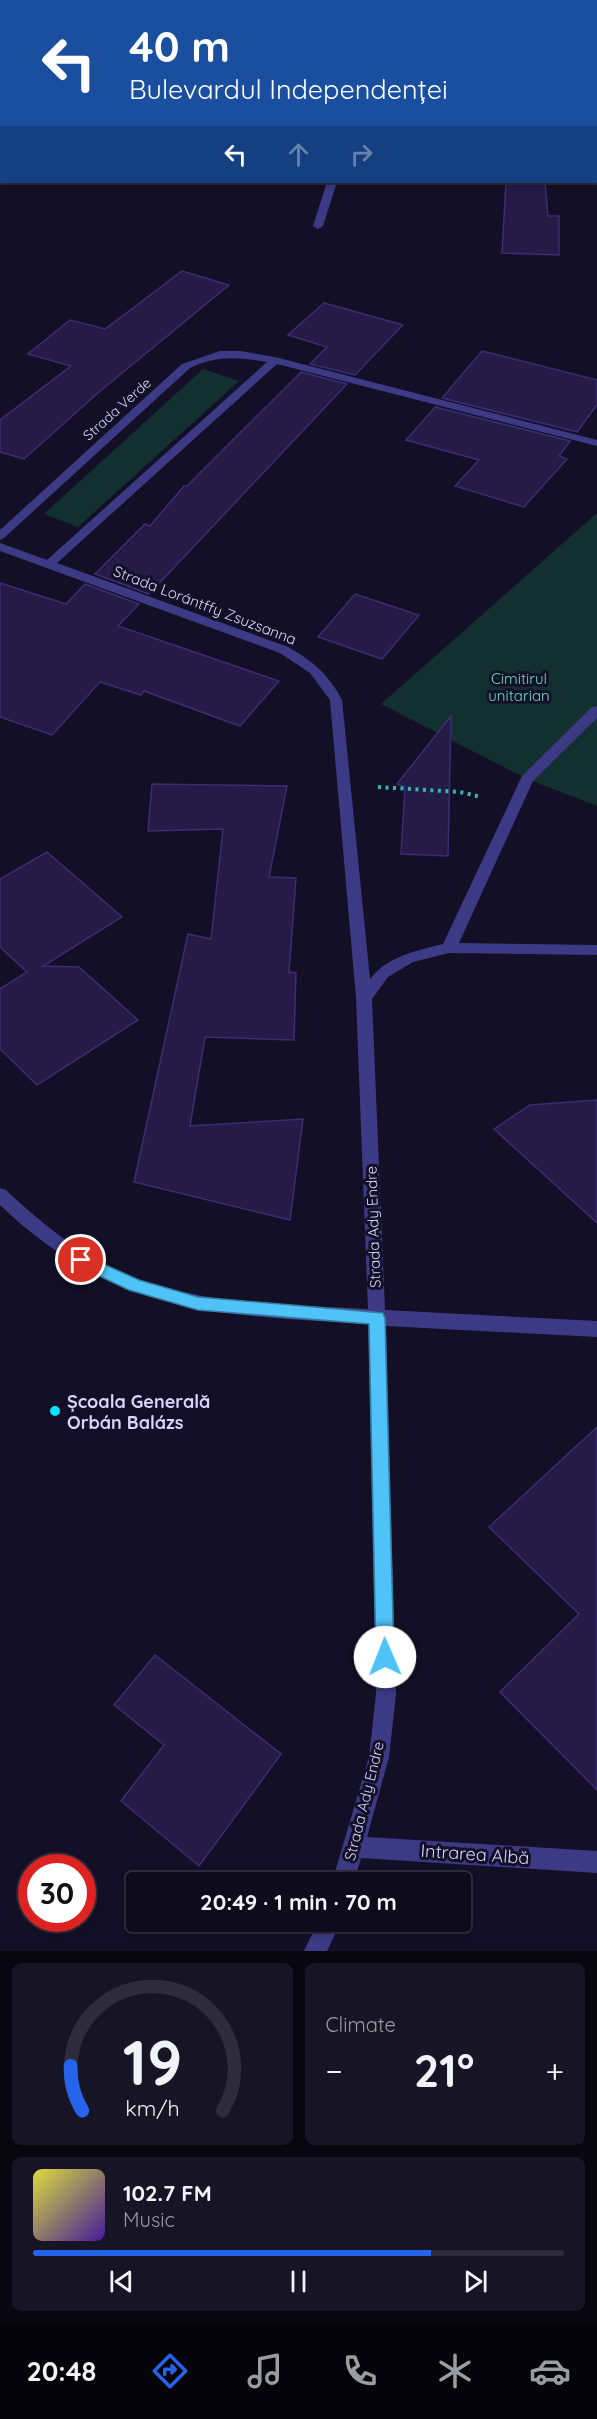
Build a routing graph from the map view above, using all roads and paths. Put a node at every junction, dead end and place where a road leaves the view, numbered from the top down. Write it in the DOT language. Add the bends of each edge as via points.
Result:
graph roads {
  1 [pos="332,183"];
  2 [pos="318,226"];
  3 [pos="275,360"];
  4 [pos="597,443"];
  5 [pos="0,536"];
  6 [pos="0,547"];
  7 [pos="49,564"];
  8 [pos="597,710"];
  9 [pos="344,786"];
  10 [pos="515,804"];
  11 [pos="449,948"];
  12 [pos="597,950"];
  13 [pos="364,998"];
  14 [pos="0,1195"];
  15 [pos="377,1318"];
  16 [pos="597,1329"];
  17 [pos="353,1847"];
  18 [pos="597,1862"];
  19 [pos="346,1872"];
  20 [pos="325,1932"];
  21 [pos="315,1951"];
  1 -- 2 [label="street"];
  3 -- 4 [label="street, Strada Verde"];
  3 -- 5 [label="street, Strada Verde" via="216,353 186,366"];
  3 -- 7 [label="street"];
  6 -- 7 [label="street, Strada Lorántffy Zsuzsanna"];
  7 -- 9 [label="street, Strada Lorántffy Zsuzsanna" via="284,650 309,664 327,681 336,700"];
  8 -- 10 [label="street" via="527,779"];
  9 -- 10 [label="path" via="460,792"];
  9 -- 13 [label="street, Strada Lorántffy Zsuzsanna"];
  10 -- 11 [label="street"];
  11 -- 12 [label="street"];
  11 -- 13 [label="street" via="409,957 383,973"];
  13 -- 15 [label="street, Strada Ady Endre"];
  14 -- 15 [label="street" via="35,1229 81,1260 135,1285 198,1304"];
  15 -- 16 [label="street"];
  15 -- 17 [label="street, Strada Ady Endre" via="386,1694 379,1757"];
  17 -- 18 [label="street, Intrarea Albă"];
  17 -- 19 [label="street, Strada Ady Endre"];
  20 -- 21 [label="street"];
}
